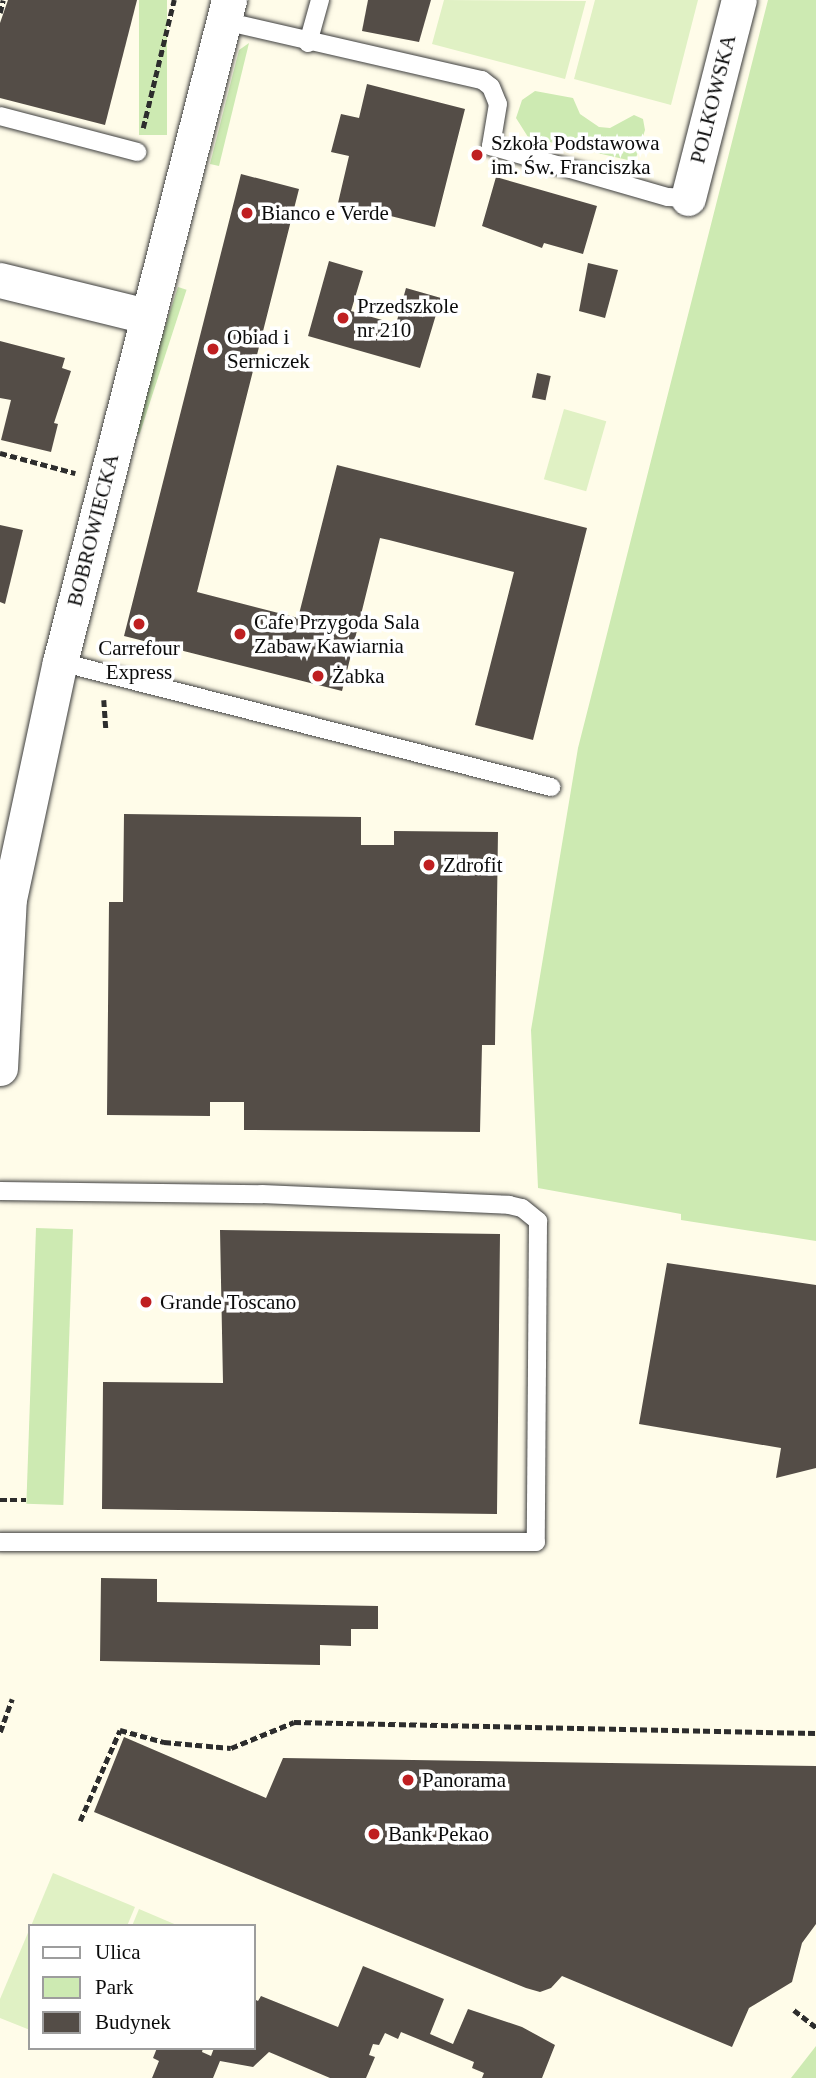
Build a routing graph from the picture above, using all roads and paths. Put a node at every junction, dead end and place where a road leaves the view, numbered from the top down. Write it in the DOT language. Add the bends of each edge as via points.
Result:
graph roads {
  1 [pos="3,0"];
  2 [pos="174,0"];
  3 [pos="320,0"];
  4 [pos="739,0"];
  5 [pos="227,10"];
  6 [pos="0,13"];
  7 [pos="309,43"];
  8 [pos="0,116"];
  9 [pos="137,152"];
  10 [pos="688,198"];
  11 [pos="0,280"];
  12 [pos="148,316"];
  13 [pos="0,453"];
  14 [pos="76,473"];
  15 [pos="60,662"];
  16 [pos="104,700"];
  17 [pos="106,731"];
  18 [pos="551,787"];
  19 [pos="4,899"];
  20 [pos="0,1068"];
  21 [pos="0,1191"];
  22 [pos="0,1500"];
  23 [pos="26,1500"];
  24 [pos="0,1542"];
  25 [pos="12,1699"];
  26 [pos="0,1732"];
  27 [pos="816,1732"];
  28 [pos="80,1821"];
  29 [pos="794,2010"];
  30 [pos="816,2027"];
  1 -- 6 [label="path"];
  2 -- 9 [label="path"];
  3 -- 7 [label="lane"];
  4 -- 10 [label="street, POLKOWSKA"];
  5 -- 7 [label="lane"];
  5 -- 12 [label="street, BOBROWIECKA"];
  7 -- 10 [label="lane" via="356,48 481,80 491,87 498,104 491,146 667,197"];
  8 -- 9 [label="lane"];
  11 -- 12 [label="street"];
  12 -- 15 [label="street, BOBROWIECKA"];
  13 -- 14 [label="path"];
  15 -- 18 [label="lane"];
  15 -- 19 [label="street, BOBROWIECKA"];
  16 -- 17 [label="path"];
  19 -- 20 [label="street, BOBROWIECKA"];
  21 -- 24 [label="lane" via="509,1205 522,1208 538,1221 536,1542"];
  22 -- 23 [label="path"];
  25 -- 26 [label="path"];
  27 -- 28 [label="path" via="294,1722 231,1748 164,1742 120,1730"];
  29 -- 30 [label="path"];
}
